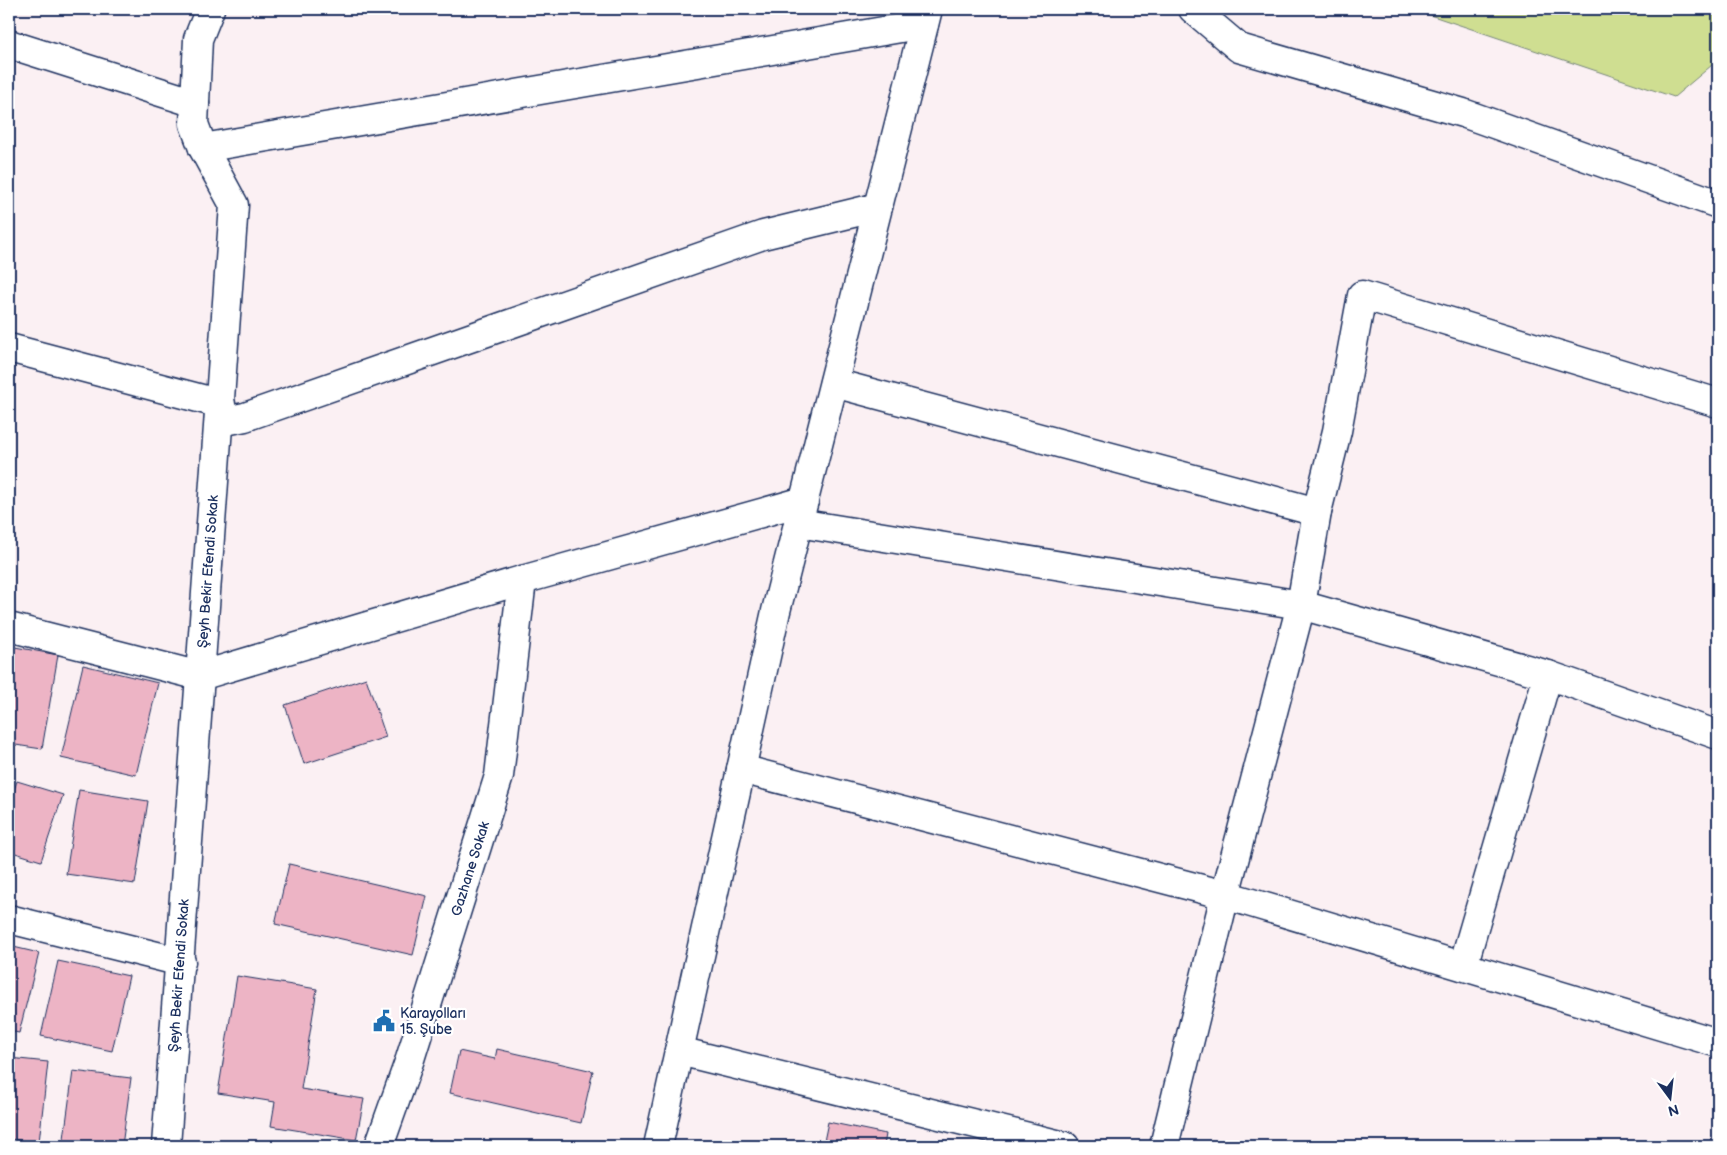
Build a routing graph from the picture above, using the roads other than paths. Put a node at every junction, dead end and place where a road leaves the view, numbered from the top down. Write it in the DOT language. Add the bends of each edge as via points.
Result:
graph roads {
  1 [pos="210,9"];
  2 [pos="1193,9"];
  3 [pos="926,17"];
  4 [pos="9,44"];
  5 [pos="195,103"];
  6 [pos="203,148"];
  7 [pos="1718,204"];
  8 [pos="878,207"];
  9 [pos="9,348"];
  10 [pos="834,383"];
  11 [pos="1718,403"];
  12 [pos="220,413"];
  13 [pos="801,512"];
  14 [pos="1317,512"];
  15 [pos="522,580"];
  16 [pos="1301,605"];
  17 [pos="9,627"];
  18 [pos="1548,675"];
  19 [pos="200,676"];
  20 [pos="1718,735"];
  21 [pos="741,769"];
  22 [pos="1225,895"];
  23 [pos="9,918"];
  24 [pos="181,962"];
  25 [pos="1463,966"];
  26 [pos="1718,1043"];
  27 [pos="679,1051"];
  28 [pos="166,1146"];
  29 [pos="379,1146"];
  30 [pos="658,1146"];
  31 [pos="1064,1146"];
  32 [pos="1164,1146"];
  1 -- 5 [label="street, Şeyh Bekir Efendi Sokak" via="198,39"];
  2 -- 7 [label="street" via="1239,48 1464,113"];
  3 -- 6 [label="street"];
  3 -- 8 [label="street"];
  4 -- 5 [label="street"];
  5 -- 6 [label="street, Şeyh Bekir Efendi Sokak" via="194,124"];
  6 -- 12 [label="street, Şeyh Bekir Efendi Sokak" via="234,205"];
  8 -- 10 [label="street"];
  8 -- 12 [label="street" via="763,235 254,414"];
  9 -- 12 [label="street"];
  10 -- 13 [label="street"];
  10 -- 14 [label="street"];
  11 -- 14 [label="street" via="1362,295 1337,431"];
  12 -- 19 [label="street, Şeyh Bekir Efendi Sokak"];
  13 -- 15 [label="street"];
  13 -- 16 [label="street"];
  13 -- 21 [label="street"];
  14 -- 16 [label="street"];
  15 -- 19 [label="street"];
  15 -- 29 [label="street, Gazhane Sokak" via="499,776 410,1059"];
  16 -- 18 [label="street"];
  16 -- 22 [label="street"];
  17 -- 19 [label="street"];
  18 -- 20 [label="street"];
  18 -- 25 [label="street"];
  19 -- 24 [label="street, Şeyh Bekir Efendi Sokak"];
  21 -- 22 [label="street"];
  21 -- 27 [label="street"];
  22 -- 25 [label="street"];
  22 -- 32 [label="street"];
  23 -- 24 [label="street"];
  24 -- 28 [label="street, Şeyh Bekir Efendi Sokak"];
  25 -- 26 [label="street"];
  27 -- 30 [label="street"];
  27 -- 31 [label="street"];
}
